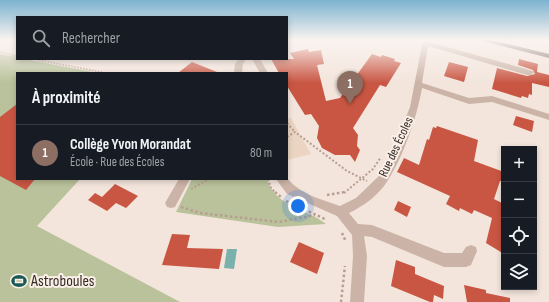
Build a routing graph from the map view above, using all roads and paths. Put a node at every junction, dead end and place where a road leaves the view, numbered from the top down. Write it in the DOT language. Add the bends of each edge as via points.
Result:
graph roads {
  1 [pos="424,54"];
  2 [pos="467,54"];
  3 [pos="38,60"];
  4 [pos="241,60"];
  5 [pos="257,60"];
  6 [pos="101,72"];
  7 [pos="238,72"];
  8 [pos="263,72"];
  9 [pos="530,73"];
  10 [pos="418,84"];
  11 [pos="549,117"];
  12 [pos="288,124"];
  13 [pos="295,132"];
  14 [pos="288,136"];
  15 [pos="385,151"];
  16 [pos="362,179"];
  17 [pos="184,180"];
  18 [pos="282,180"];
  19 [pos="378,184"];
  20 [pos="324,196"];
  21 [pos="170,203"];
  22 [pos="341,212"];
  23 [pos="332,221"];
  24 [pos="355,229"];
  25 [pos="341,231"];
  26 [pos="348,246"];
  27 [pos="471,251"];
  28 [pos="346,260"];
  29 [pos="341,302"];
  30 [pos="357,302"];
  1 -- 10 [label="street, Rue des Écoles"];
  2 -- 9 [label="street"];
  3 -- 6 [label="path"];
  4 -- 7 [label="street"];
  5 -- 8 [label="street"];
  10 -- 11 [label="street" via="469,101 492,99"];
  10 -- 19 [label="street, Rue des Écoles" via="414,107 400,144 384,178"];
  12 -- 13 [label="path"];
  13 -- 14 [label="path"];
  13 -- 16 [label="path" via="320,149 334,163"];
  15 -- 16 [label="path" via="373,169"];
  16 -- 19 [label="path"];
  16 -- 20 [label="path" via="344,194"];
  17 -- 21 [label="street"];
  18 -- 22 [label="street" via="291,191 300,196"];
  19 -- 22 [label="street, Rue des Écoles" via="360,202"];
  21 -- 23 [label="path" via="200,213 279,222 316,215"];
  22 -- 24 [label="street"];
  24 -- 27 [label="street" via="372,231 444,260 466,260"];
  24 -- 30 [label="street" via="358,233 360,256"];
  25 -- 26 [label="path"];
  28 -- 29 [label="path"];
}
